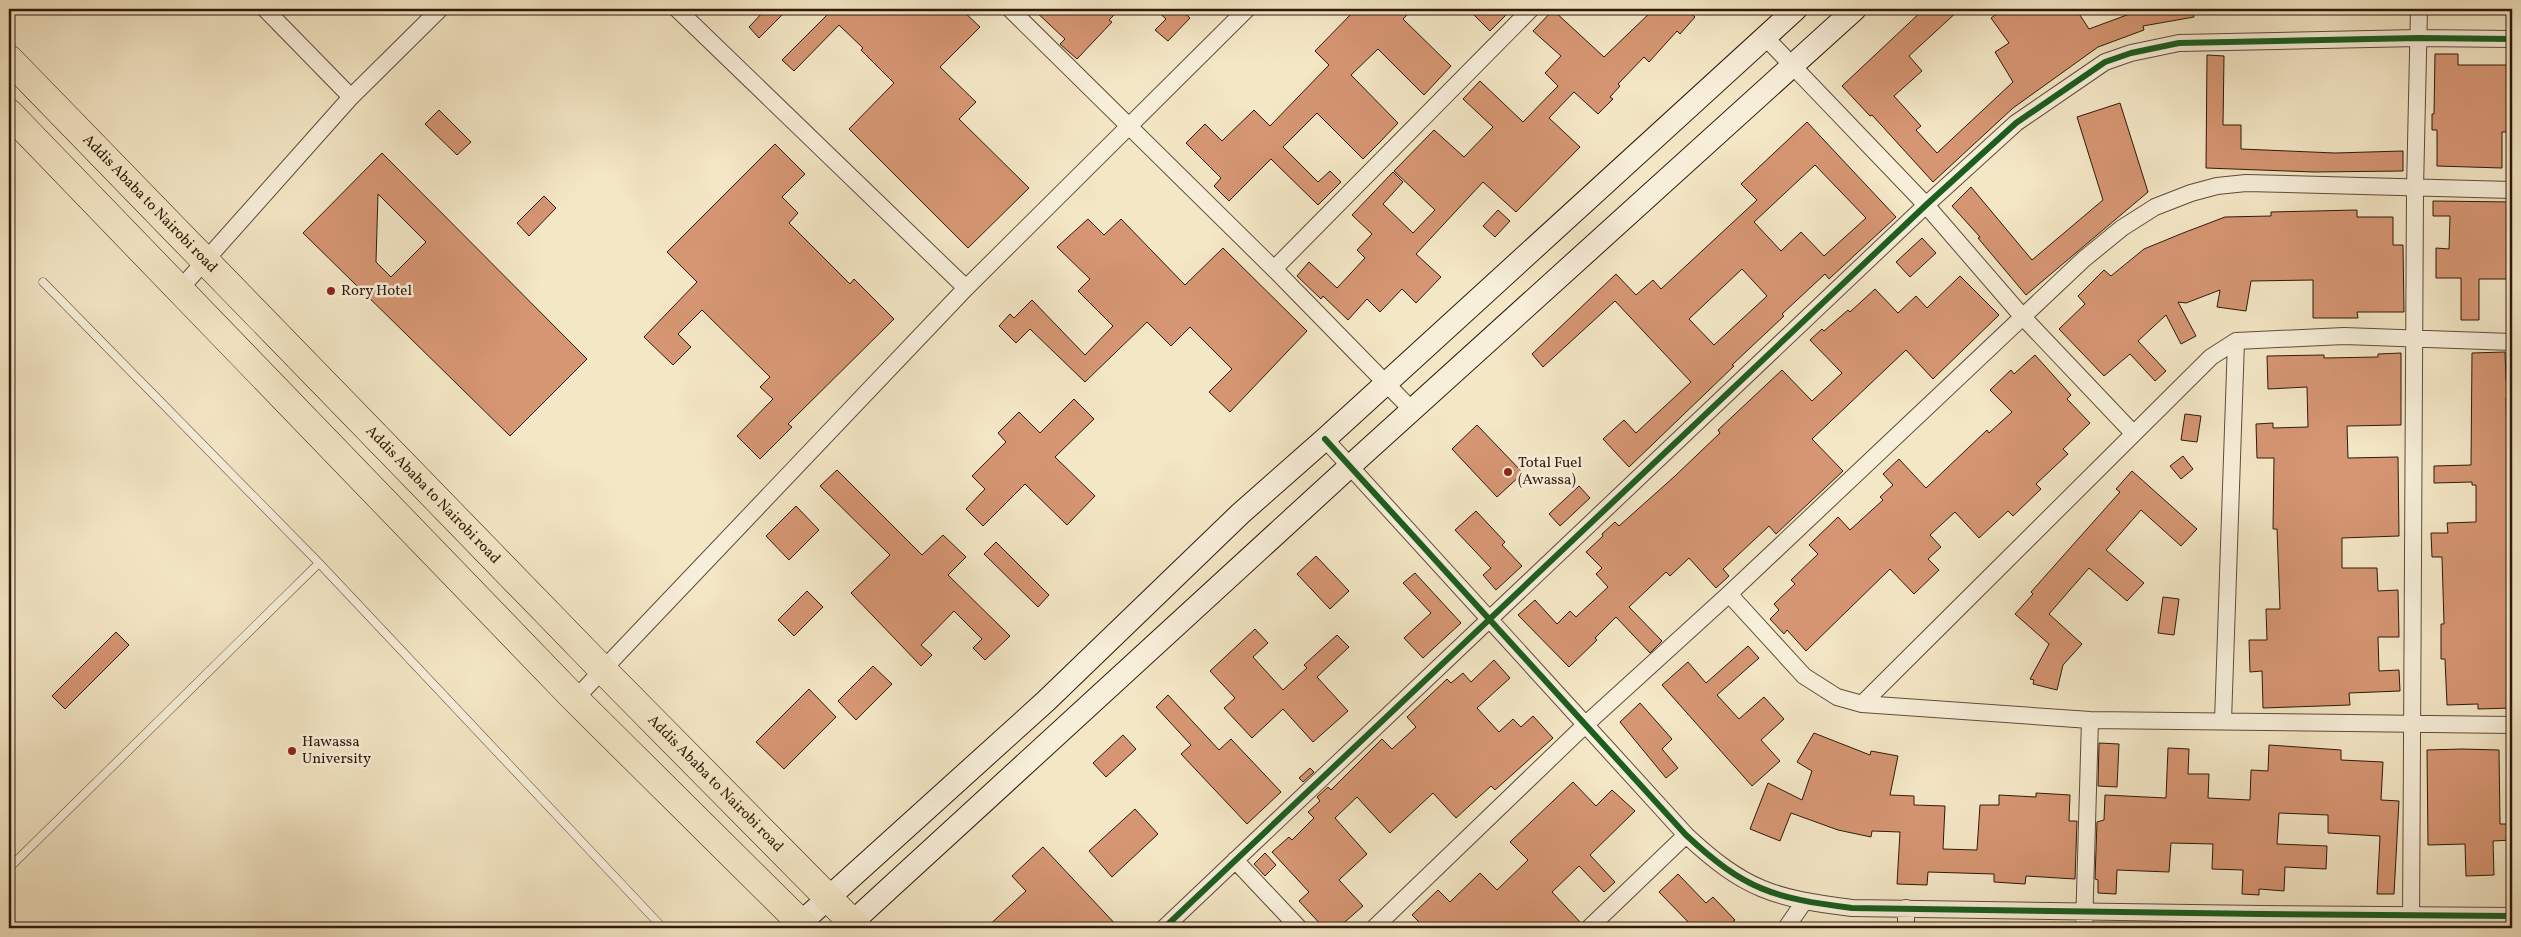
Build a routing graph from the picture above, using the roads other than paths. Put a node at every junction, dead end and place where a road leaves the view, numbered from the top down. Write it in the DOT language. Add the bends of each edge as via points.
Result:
graph roads {
  1 [pos="265,9"];
  2 [pos="440,9"];
  3 [pos="677,9"];
  4 [pos="1010,9"];
  5 [pos="1247,9"];
  6 [pos="1531,9"];
  7 [pos="1796,9"];
  8 [pos="1855,9"];
  9 [pos="2418,9"];
  10 [pos="1765,38"];
  11 [pos="2418,38"];
  12 [pos="2512,39"];
  13 [pos="9,59"];
  14 [pos="1792,66"];
  15 [pos="351,97"];
  16 [pos="9,113"];
  17 [pos="1130,126"];
  18 [pos="2415,189"];
  19 [pos="2512,190"];
  20 [pos="1926,205"];
  21 [pos="206,260"];
  22 [pos="1274,269"];
  23 [pos="44,282"];
  24 [pos="966,288"];
  25 [pos="180,289"];
  26 [pos="2022,316"];
  27 [pos="2416,340"];
  28 [pos="2236,342"];
  29 [pos="2512,342"];
  30 [pos="1385,383"];
  31 [pos="1413,411"];
  32 [pos="2134,433"];
  33 [pos="1325,439"];
  34 [pos="1349,467"];
  35 [pos="318,563"];
  36 [pos="1729,594"];
  37 [pos="1490,619"];
  38 [pos="602,670"];
  39 [pos="576,699"];
  40 [pos="1862,704"];
  41 [pos="2090,720"];
  42 [pos="2223,721"];
  43 [pos="2412,723"];
  44 [pos="1585,725"];
  45 [pos="2512,725"];
  46 [pos="1686,835"];
  47 [pos="1235,860"];
  48 [pos="9,868"];
  49 [pos="829,896"];
  50 [pos="1804,902"];
  51 [pos="1906,908"];
  52 [pos="2084,911"];
  53 [pos="2512,916"];
  54 [pos="2262,921"];
  55 [pos="2411,922"];
  56 [pos="801,926"];
  57 [pos="852,926"];
  58 [pos="662,928"];
  59 [pos="1164,928"];
  60 [pos="1299,928"];
  61 [pos="1374,928"];
  62 [pos="1589,928"];
  63 [pos="1786,928"];
  64 [pos="1906,928"];
  65 [pos="2084,928"];
  1 -- 15 [label="street"];
  2 -- 15 [label="street"];
  3 -- 24 [label="street"];
  4 -- 17 [label="street"];
  5 -- 17 [label="street"];
  6 -- 22 [label="street"];
  7 -- 10 [label="main road"];
  8 -- 14 [label="main road"];
  9 -- 11 [label="street"];
  10 -- 14 [label="street"];
  10 -- 30 [label="main road"];
  11 -- 12 [label="street"];
  11 -- 18 [label="street"];
  11 -- 20 [label="street" via="2179,43 2131,53 2105,62 2016,123"];
  13 -- 21 [label="highway, Addis Ababa to Nairobi road"];
  14 -- 20 [label="street"];
  14 -- 31 [label="main road"];
  15 -- 21 [label="street"];
  16 -- 25 [label="highway"];
  17 -- 22 [label="street"];
  17 -- 24 [label="street"];
  18 -- 19 [label="street"];
  18 -- 26 [label="street" via="2246,183 2191,193 2155,207 2122,228"];
  18 -- 27 [label="street"];
  20 -- 26 [label="street"];
  20 -- 37 [label="street"];
  21 -- 25 [label="street"];
  21 -- 38 [label="highway, Addis Ababa to Nairobi road"];
  22 -- 30 [label="street"];
  23 -- 35 [label="lane"];
  24 -- 38 [label="street"];
  25 -- 39 [label="highway"];
  26 -- 32 [label="street"];
  26 -- 36 [label="street"];
  27 -- 28 [label="street" via="2344,336"];
  27 -- 29 [label="street"];
  27 -- 43 [label="street"];
  28 -- 32 [label="street" via="2211,357"];
  28 -- 42 [label="street"];
  30 -- 31 [label="street"];
  30 -- 33 [label="main road"];
  31 -- 34 [label="main road"];
  32 -- 40 [label="street"];
  33 -- 34 [label="street"];
  33 -- 49 [label="main road" via="1240,514 1046,701"];
  34 -- 37 [label="street"];
  34 -- 57 [label="main road"];
  35 -- 48 [label="lane"];
  35 -- 58 [label="lane"];
  36 -- 40 [label="street" via="1804,676 1838,697"];
  36 -- 44 [label="street"];
  37 -- 44 [label="street"];
  37 -- 47 [label="street"];
  38 -- 39 [label="street"];
  38 -- 49 [label="highway, Addis Ababa to Nairobi road"];
  39 -- 56 [label="highway"];
  40 -- 41 [label="street"];
  41 -- 42 [label="street"];
  41 -- 52 [label="street"];
  42 -- 43 [label="street"];
  43 -- 45 [label="street"];
  43 -- 55 [label="street"];
  44 -- 46 [label="street"];
  44 -- 61 [label="street"];
  46 -- 50 [label="street" via="1740,880 1770,894"];
  46 -- 62 [label="street"];
  47 -- 59 [label="street"];
  47 -- 60 [label="street"];
  49 -- 56 [label="main road"];
  49 -- 57 [label="highway, Addis Ababa to Nairobi road"];
  50 -- 51 [label="street" via="1852,908"];
  50 -- 63 [label="street"];
  51 -- 52 [label="street"];
  51 -- 64 [label="street"];
  52 -- 54 [label="street"];
  52 -- 65 [label="street"];
  53 -- 55 [label="street"];
  54 -- 55 [label="street"];
}
